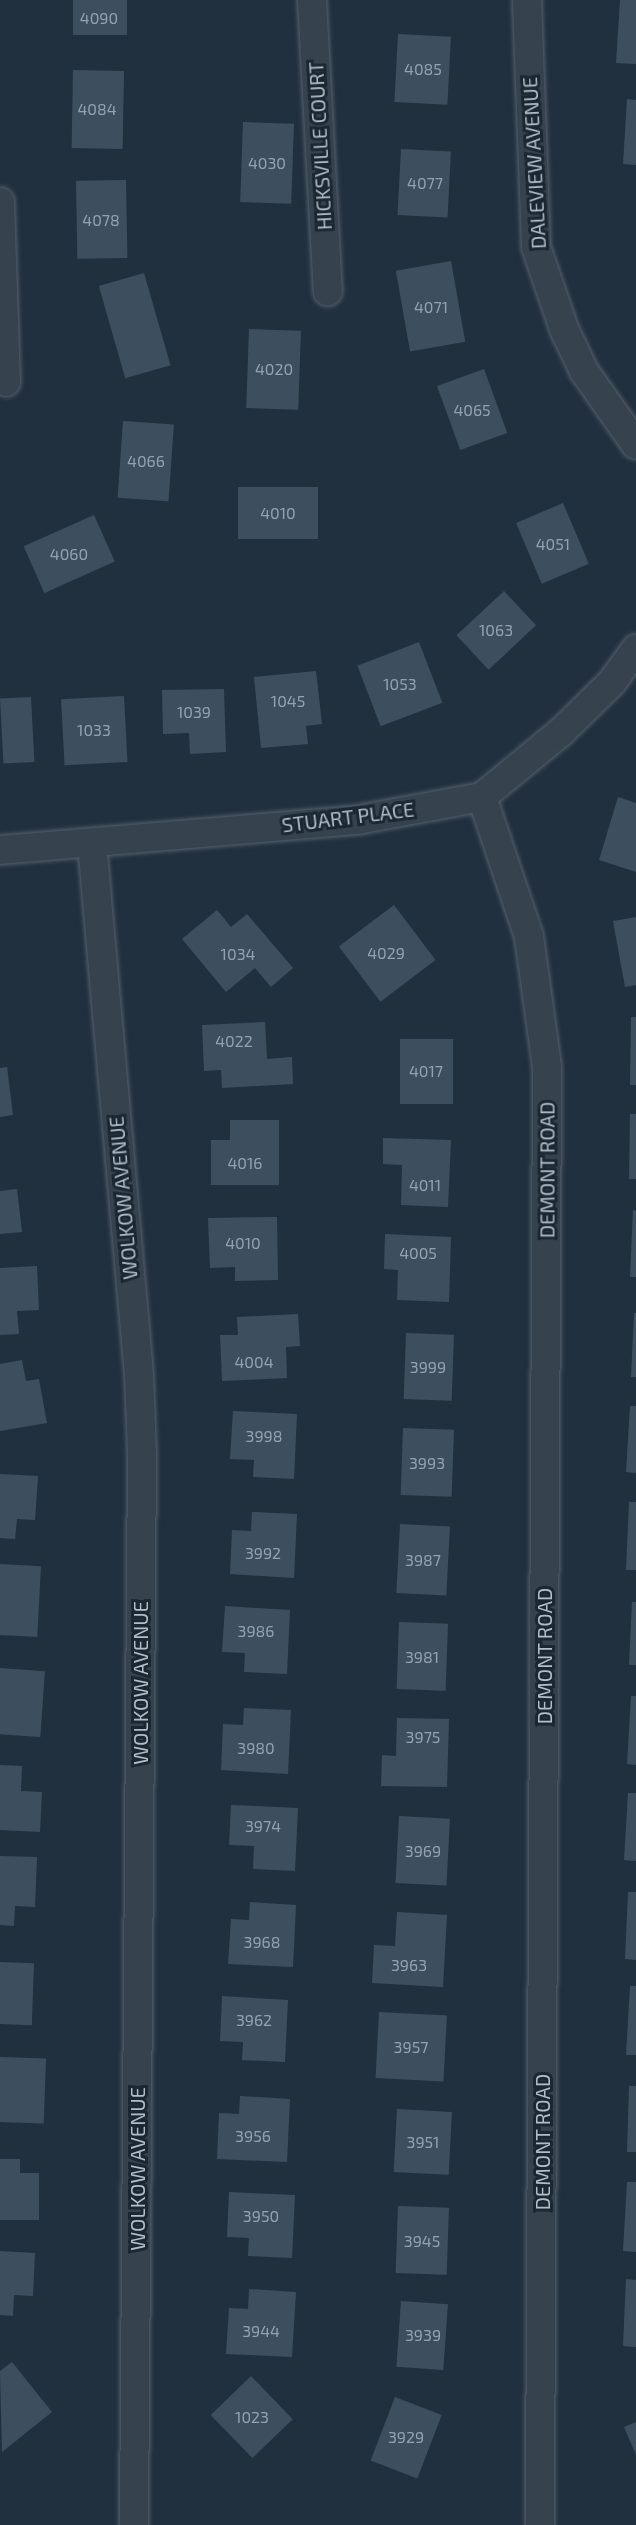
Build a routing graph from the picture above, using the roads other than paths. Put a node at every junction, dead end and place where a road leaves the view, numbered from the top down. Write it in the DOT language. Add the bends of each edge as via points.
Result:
graph roads {
  1 [pos="312,0"];
  2 [pos="527,0"];
  3 [pos="0,201"];
  4 [pos="328,292"];
  5 [pos="6,382"];
  6 [pos="636,445"];
  7 [pos="636,649"];
  8 [pos="482,797"];
  9 [pos="92,843"];
  10 [pos="0,850"];
  11 [pos="134,2525"];
  12 [pos="540,2525"];
  1 -- 4 [label="street, HICKSVILLE COURT"];
  2 -- 6 [label="street, DALEVIEW AVENUE" via="536,248 560,319 584,370"];
  3 -- 5 [label="street"];
  7 -- 8 [label="street, STUART PLACE" via="612,682"];
  8 -- 9 [label="street, STUART PLACE" via="357,820"];
  8 -- 12 [label="street, DEMONT ROAD" via="529,937 547,1067"];
  9 -- 10 [label="street, STUART PLACE"];
  9 -- 11 [label="street, WOLKOW AVENUE" via="139,1375 142,1453"];
}
